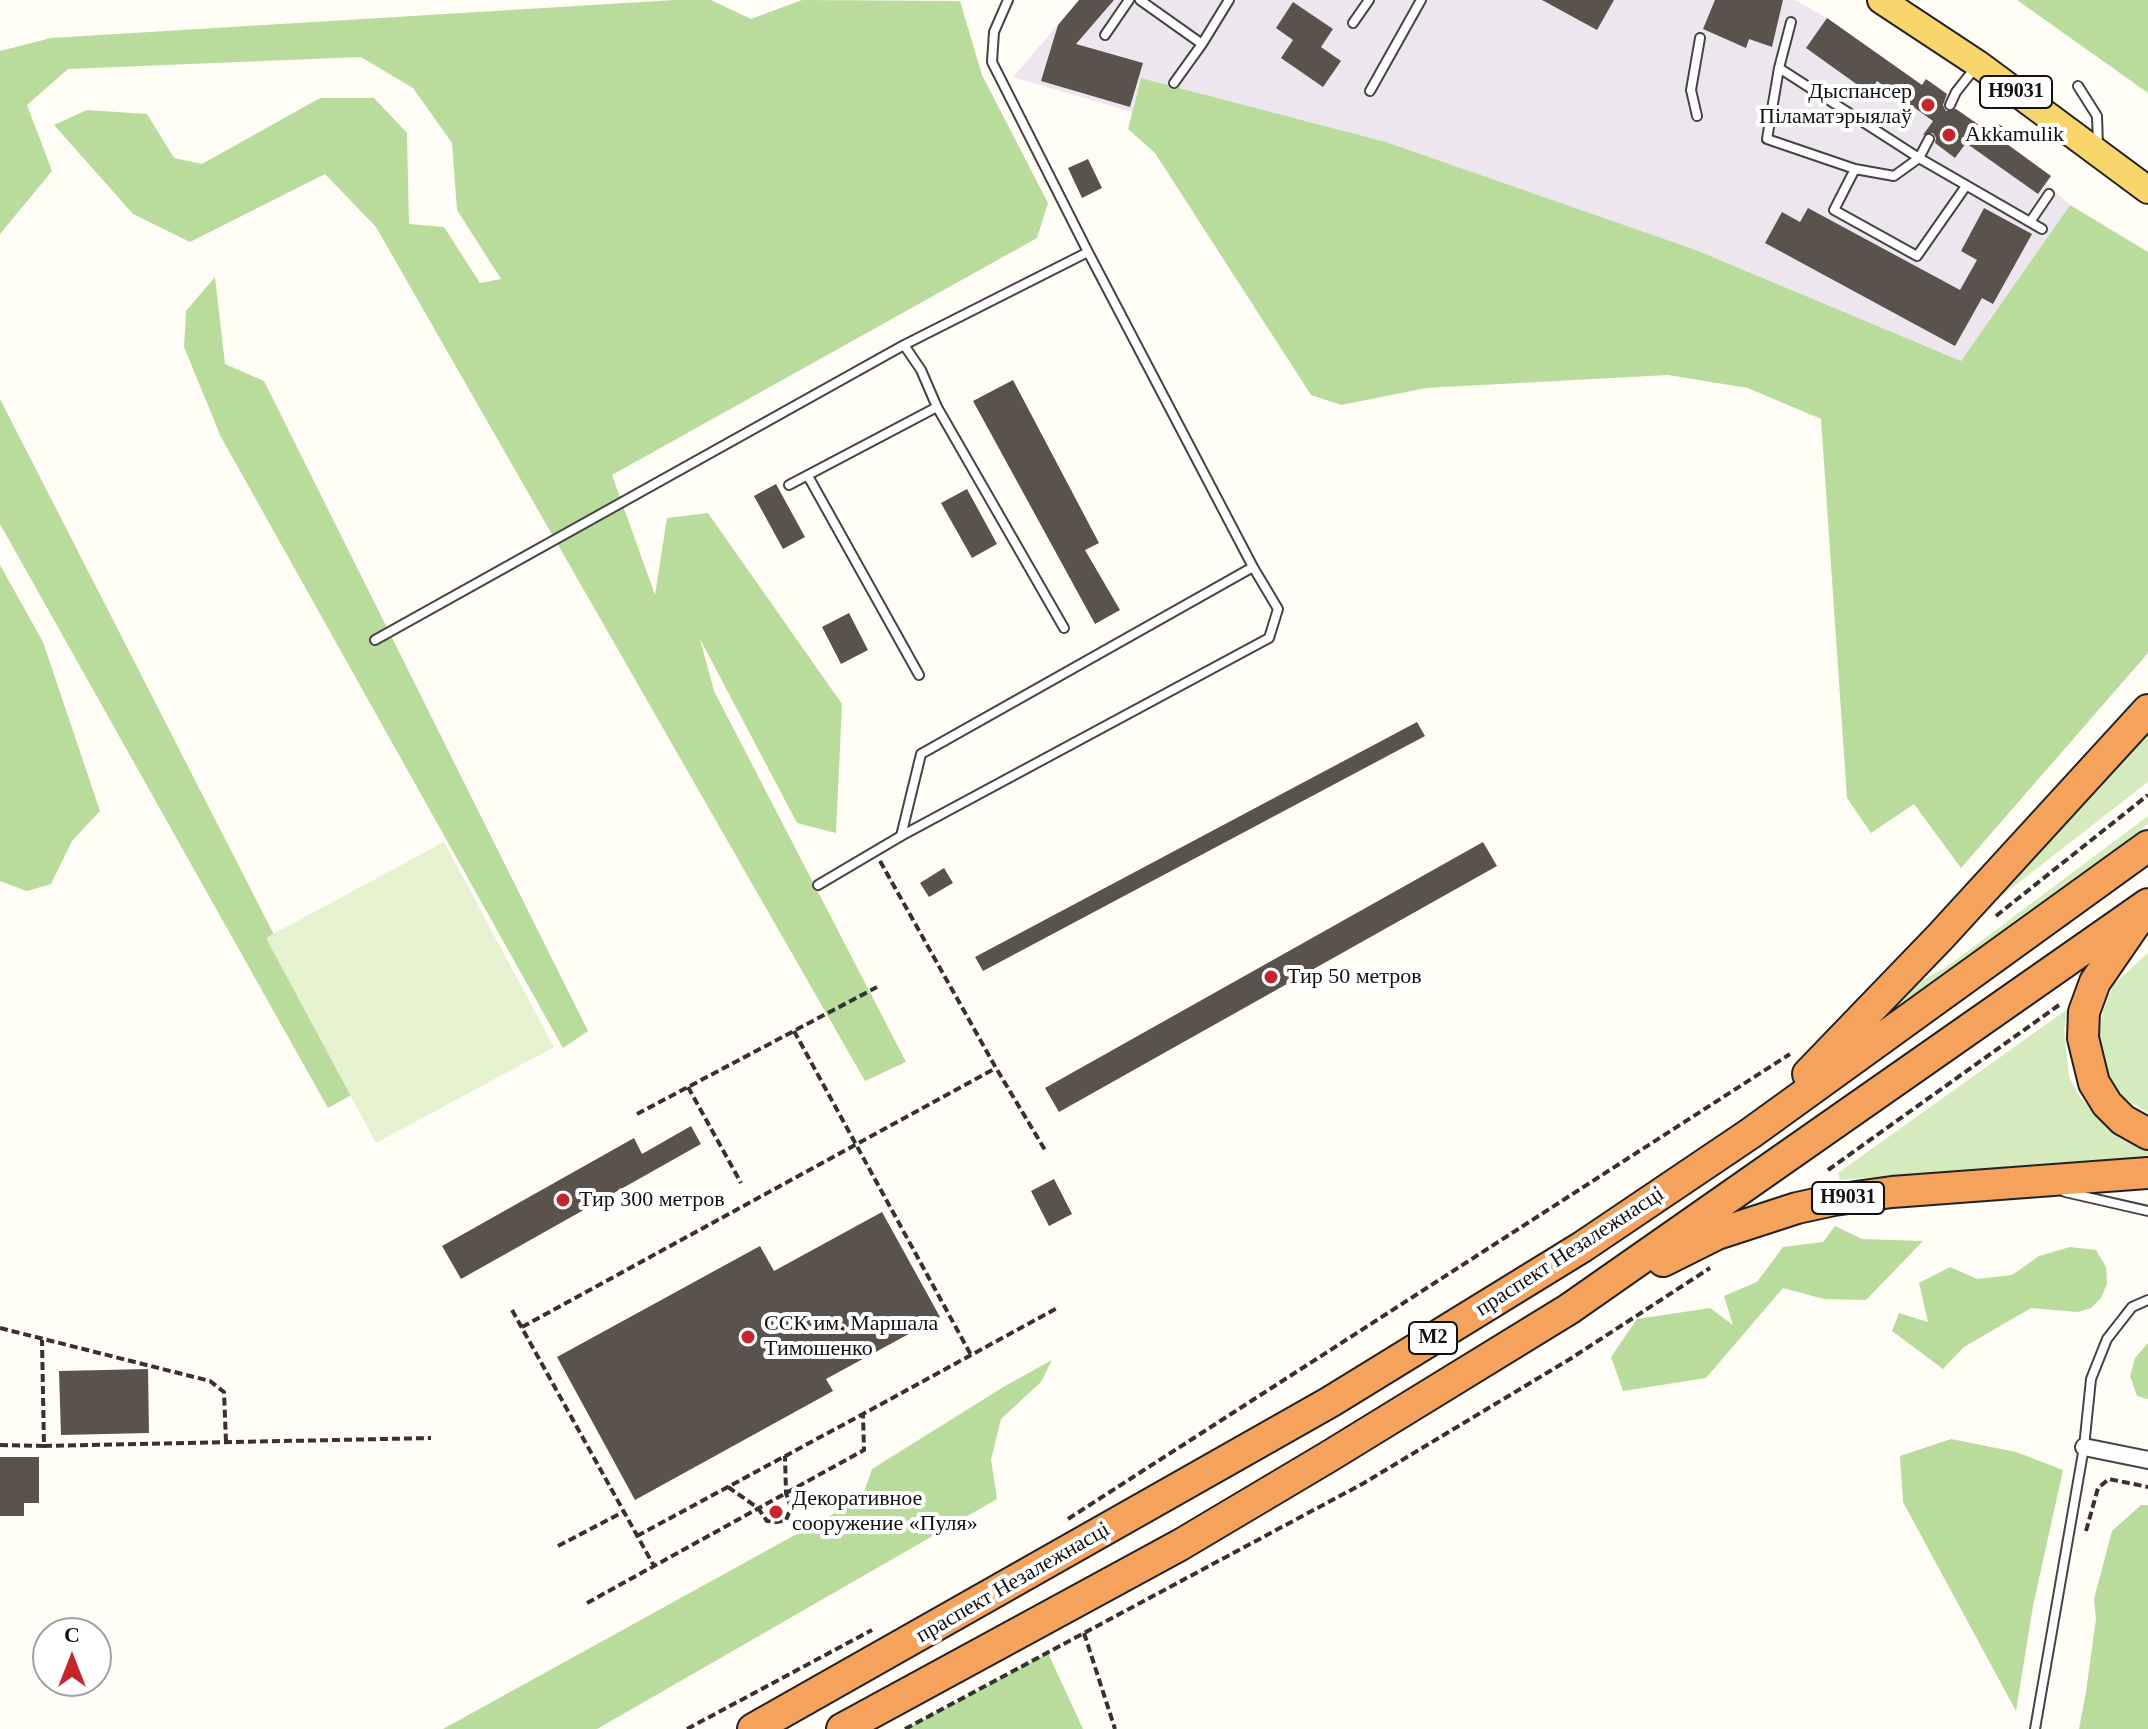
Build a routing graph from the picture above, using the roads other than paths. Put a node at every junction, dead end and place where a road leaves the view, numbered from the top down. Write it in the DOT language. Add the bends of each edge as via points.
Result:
graph roads {
  1 [pos="1008,0"];
  2 [pos="1129,0"];
  3 [pos="1140,0"];
  4 [pos="1229,0"];
  5 [pos="1369,0"];
  6 [pos="1421,0"];
  7 [pos="1881,0"];
  8 [pos="1791,22"];
  9 [pos="1353,23"];
  10 [pos="1105,35"];
  11 [pos="1700,38"];
  12 [pos="1202,44"];
  13 [pos="1978,64"];
  14 [pos="1779,68"];
  15 [pos="1174,83"];
  16 [pos="2078,86"];
  17 [pos="1370,91"];
  18 [pos="1950,105"];
  19 [pos="1697,116"];
  20 [pos="1929,139"];
  21 [pos="2098,151"];
  22 [pos="1919,158"];
  23 [pos="1855,169"];
  24 [pos="1966,186"];
  25 [pos="2148,190"];
  26 [pos="2049,194"];
  27 [pos="2030,222"];
  28 [pos="2042,229"];
  29 [pos="1088,252"];
  30 [pos="904,345"];
  31 [pos="937,407"];
  32 [pos="808,476"];
  33 [pos="789,485"];
  34 [pos="1253,567"];
  35 [pos="1064,628"];
  36 [pos="375,640"];
  37 [pos="919,675"];
  38 [pos="2148,710"];
  39 [pos="901,836"];
  40 [pos="2148,846"];
  41 [pos="818,885"];
  42 [pos="2148,905"];
  43 [pos="1751,1133"];
  44 [pos="2148,1134"];
  45 [pos="2148,1173"];
  46 [pos="1989,1185"];
  47 [pos="2148,1211"];
  48 [pos="2148,1300"];
  49 [pos="1569,1309"];
  50 [pos="2084,1447"];
  51 [pos="2148,1460"];
  52 [pos="753,1729"];
  53 [pos="842,1729"];
  54 [pos="2035,1729"];
  1 -- 29 [label="lane" via="994,32 992,62"];
  2 -- 10 [label="lane"];
  3 -- 12 [label="lane"];
  4 -- 12 [label="lane"];
  5 -- 9 [label="lane"];
  6 -- 17 [label="lane"];
  7 -- 13 [label="main road, Н9031"];
  8 -- 14 [label="lane"];
  11 -- 19 [label="lane" via="1691,90"];
  12 -- 15 [label="lane"];
  13 -- 18 [label="lane"];
  13 -- 21 [label="main road, Н9031"];
  14 -- 22 [label="lane"];
  14 -- 23 [label="lane" via="1767,139"];
  16 -- 21 [label="lane" via="2097,116"];
  20 -- 22 [label="lane"];
  21 -- 25 [label="main road, Н9031"];
  22 -- 23 [label="lane" via="1894,176"];
  22 -- 24 [label="lane"];
  23 -- 24 [label="lane" via="1834,210 1917,256"];
  24 -- 27 [label="lane"];
  26 -- 27 [label="lane"];
  27 -- 28 [label="lane"];
  29 -- 30 [label="lane"];
  29 -- 34 [label="lane"];
  30 -- 31 [label="lane"];
  30 -- 36 [label="lane"];
  31 -- 32 [label="lane"];
  31 -- 35 [label="lane"];
  32 -- 33 [label="lane"];
  32 -- 37 [label="lane"];
  34 -- 39 [label="lane" via="921,754"];
  34 -- 39 [label="lane" via="1278,609 1269,638"];
  38 -- 43 [label="highway"];
  39 -- 41 [label="lane"];
  40 -- 43 [label="highway, праспект Незалежнасці / М2"];
  42 -- 44 [label="highway" via="2078,998 2094,1083 2123,1120"];
  42 -- 49 [label="highway, праспект Незалежнасці / М2"];
  43 -- 52 [label="highway, праспект Незалежнасці / М2" via="1582,1247 1330,1402"];
  45 -- 46 [label="highway, Н9031"];
  46 -- 47 [label="lane" via="2055,1191"];
  46 -- 49 [label="highway, Н9031" via="1892,1192 1797,1208 1717,1234"];
  48 -- 50 [label="lane" via="2132,1307 2107,1339 2091,1379"];
  49 -- 53 [label="highway, праспект Незалежнасці / М2" via="1180,1545"];
  50 -- 51 [label="street"];
  50 -- 54 [label="lane"];
}
